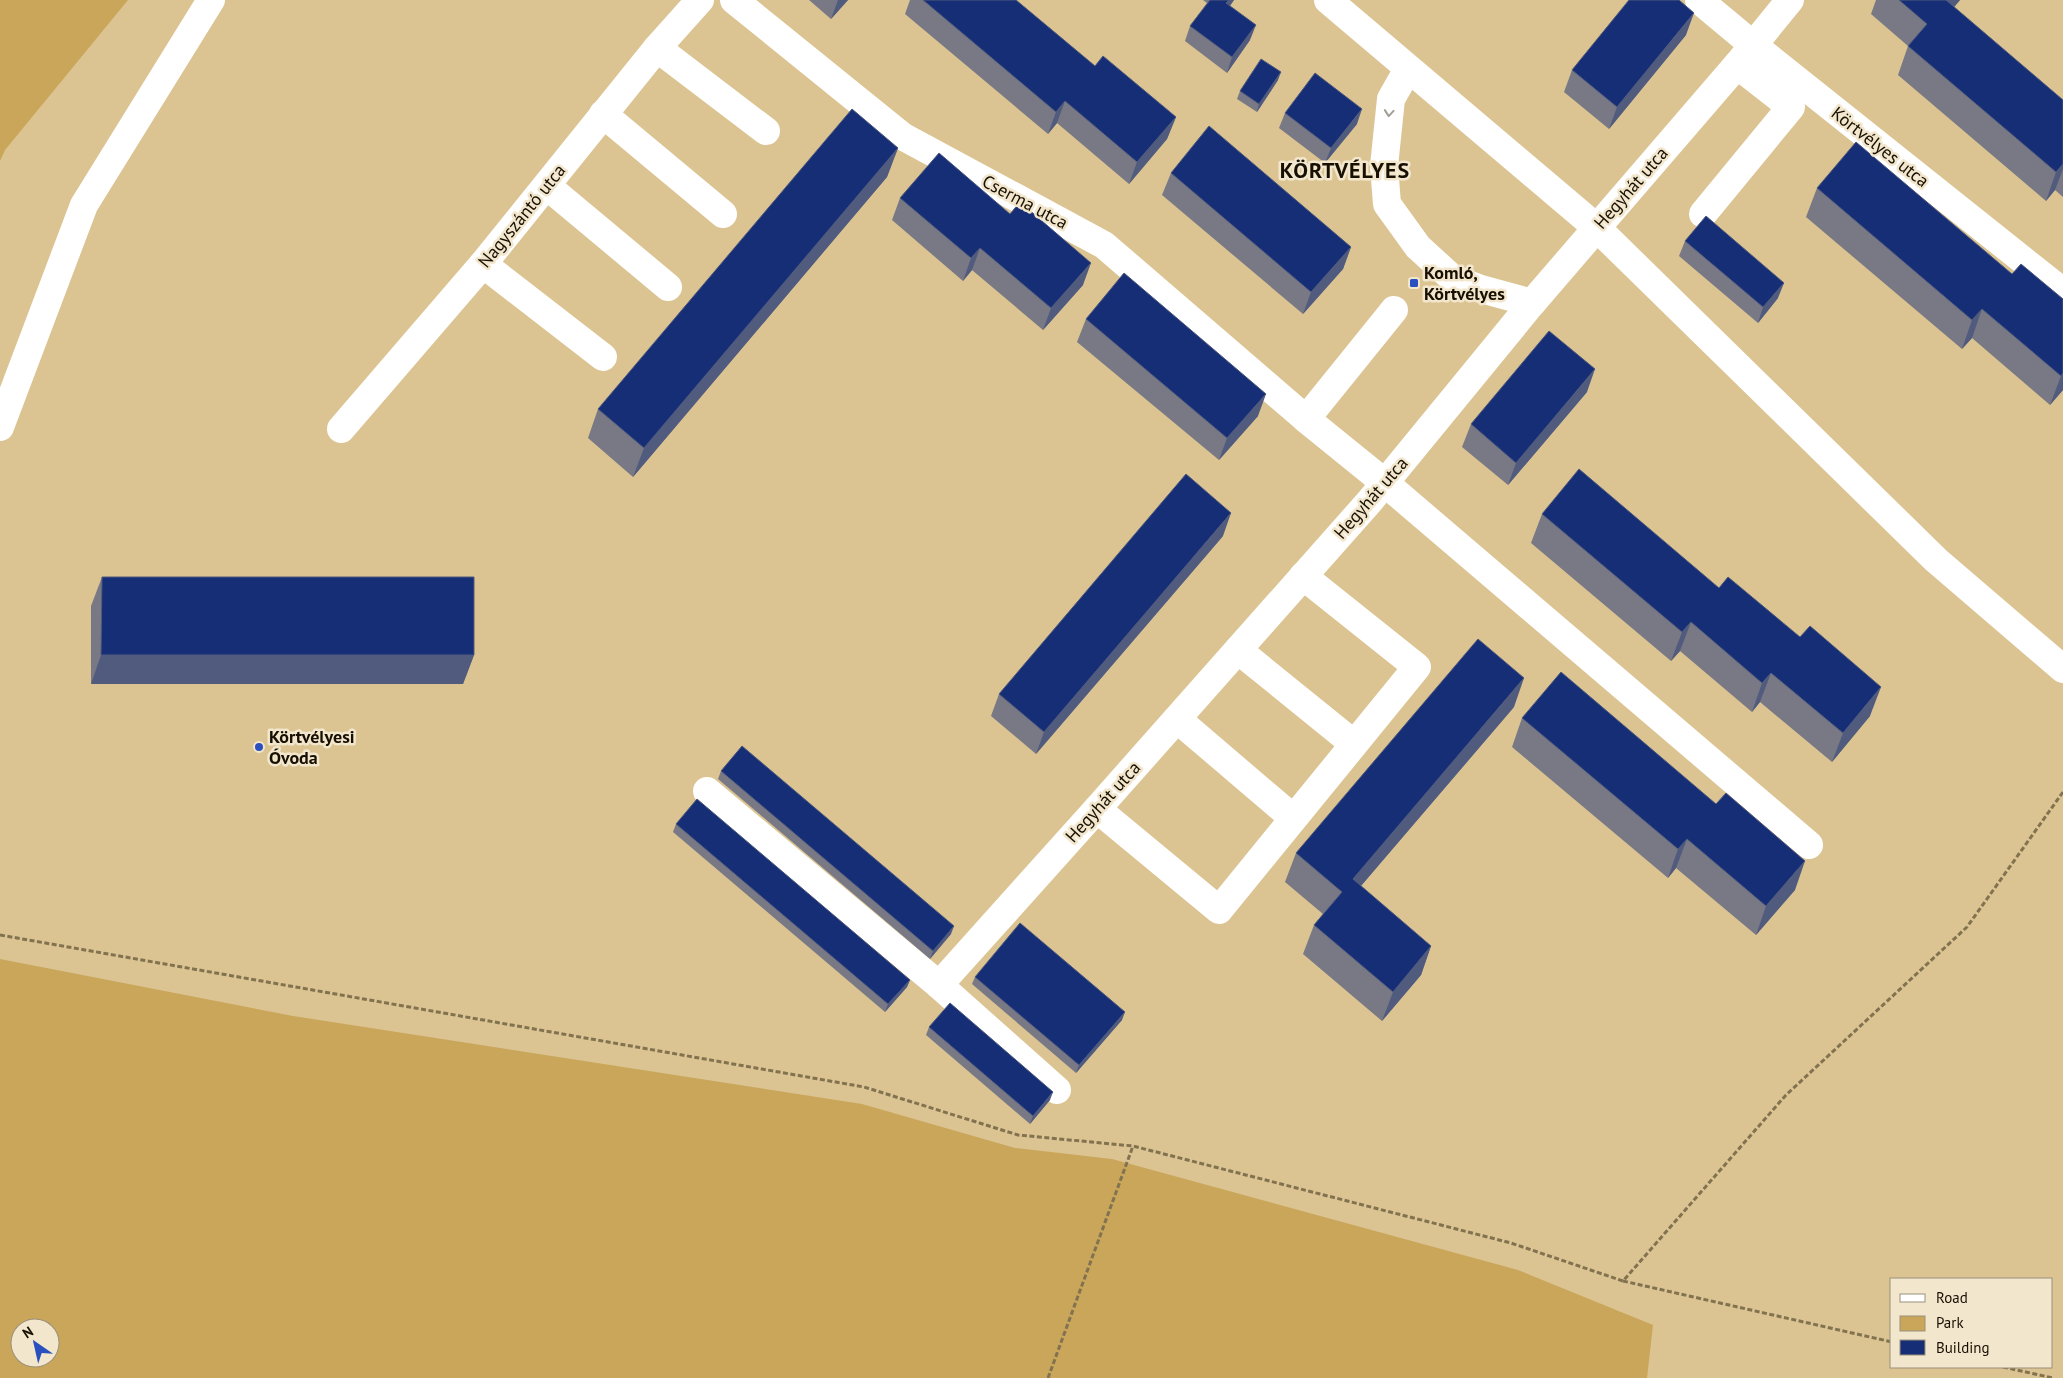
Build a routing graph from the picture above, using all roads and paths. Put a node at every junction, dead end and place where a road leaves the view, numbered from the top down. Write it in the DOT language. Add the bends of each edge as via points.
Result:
graph roads {
  1 [pos="211,0"];
  2 [pos="700,0"];
  3 [pos="734,0"];
  4 [pos="1328,0"];
  5 [pos="1699,0"];
  6 [pos="1790,0"];
  7 [pos="657,48"];
  8 [pos="1745,55"];
  9 [pos="1408,69"];
  10 [pos="604,114"];
  11 [pos="766,131"];
  12 [pos="546,186"];
  13 [pos="723,214"];
  14 [pos="1703,214"];
  15 [pos="1597,228"];
  16 [pos="483,264"];
  17 [pos="668,286"];
  18 [pos="2063,292"];
  19 [pos="1532,303"];
  20 [pos="1394,310"];
  21 [pos="603,358"];
  22 [pos="1306,419"];
  23 [pos="0,427"];
  24 [pos="341,429"];
  25 [pos="1384,482"];
  26 [pos="1302,576"];
  27 [pos="1238,650"];
  28 [pos="2063,669"];
  29 [pos="1177,719"];
  30 [pos="1354,744"];
  31 [pos="707,791"];
  32 [pos="2063,792"];
  33 [pos="1097,809"];
  34 [pos="1294,818"];
  35 [pos="1809,845"];
  36 [pos="0,935"];
  37 [pos="939,985"];
  38 [pos="1057,1090"];
  39 [pos="1133,1146"];
  40 [pos="1623,1282"];
  41 [pos="1890,1342"];
  42 [pos="2008,1368"];
  43 [pos="1048,1378"];
  44 [pos="2053,1378"];
  1 -- 23 [label="street" via="84,205"];
  2 -- 7 [label="street, Nagyszántó utca"];
  3 -- 22 [label="street, Cserma utca" via="902,136 1104,245"];
  4 -- 9 [label="street"];
  5 -- 8 [label="street, Körtvélyes utca"];
  6 -- 8 [label="street, Hegyhát utca"];
  7 -- 10 [label="street, Nagyszántó utca"];
  7 -- 11 [label="street"];
  8 -- 14 [label="street" via="1791,107"];
  8 -- 15 [label="street, Hegyhát utca"];
  8 -- 18 [label="street, Körtvélyes utca"];
  9 -- 15 [label="street"];
  9 -- 19 [label="street, one-way" via="1391,99 1384,166 1387,204 1418,247 1452,278"];
  10 -- 12 [label="street, Nagyszántó utca"];
  10 -- 13 [label="street"];
  12 -- 16 [label="street, Nagyszántó utca"];
  12 -- 17 [label="street"];
  15 -- 19 [label="street, Hegyhát utca"];
  15 -- 28 [label="street" via="1936,560"];
  16 -- 21 [label="street"];
  16 -- 24 [label="street, Nagyszántó utca"];
  19 -- 25 [label="street, Hegyhát utca"];
  20 -- 22 [label="street"];
  22 -- 25 [label="street, Cserma utca"];
  25 -- 26 [label="street, Hegyhát utca"];
  25 -- 35 [label="street, Cserma utca"];
  26 -- 27 [label="street, Hegyhát utca"];
  26 -- 30 [label="street" via="1417,668"];
  27 -- 29 [label="street, Hegyhát utca"];
  27 -- 30 [label="street"];
  29 -- 33 [label="street, Hegyhát utca"];
  29 -- 34 [label="street"];
  30 -- 34 [label="street"];
  31 -- 37 [label="street"];
  32 -- 40 [label="path" via="1967,927 1786,1094"];
  33 -- 34 [label="street" via="1219,910"];
  33 -- 37 [label="street, Hegyhát utca"];
  36 -- 39 [label="path" via="864,1087 1018,1135"];
  37 -- 38 [label="street"];
  39 -- 40 [label="path" via="1511,1243"];
  39 -- 43 [label="path"];
  40 -- 41 [label="path"];
  42 -- 44 [label="path"];
}
